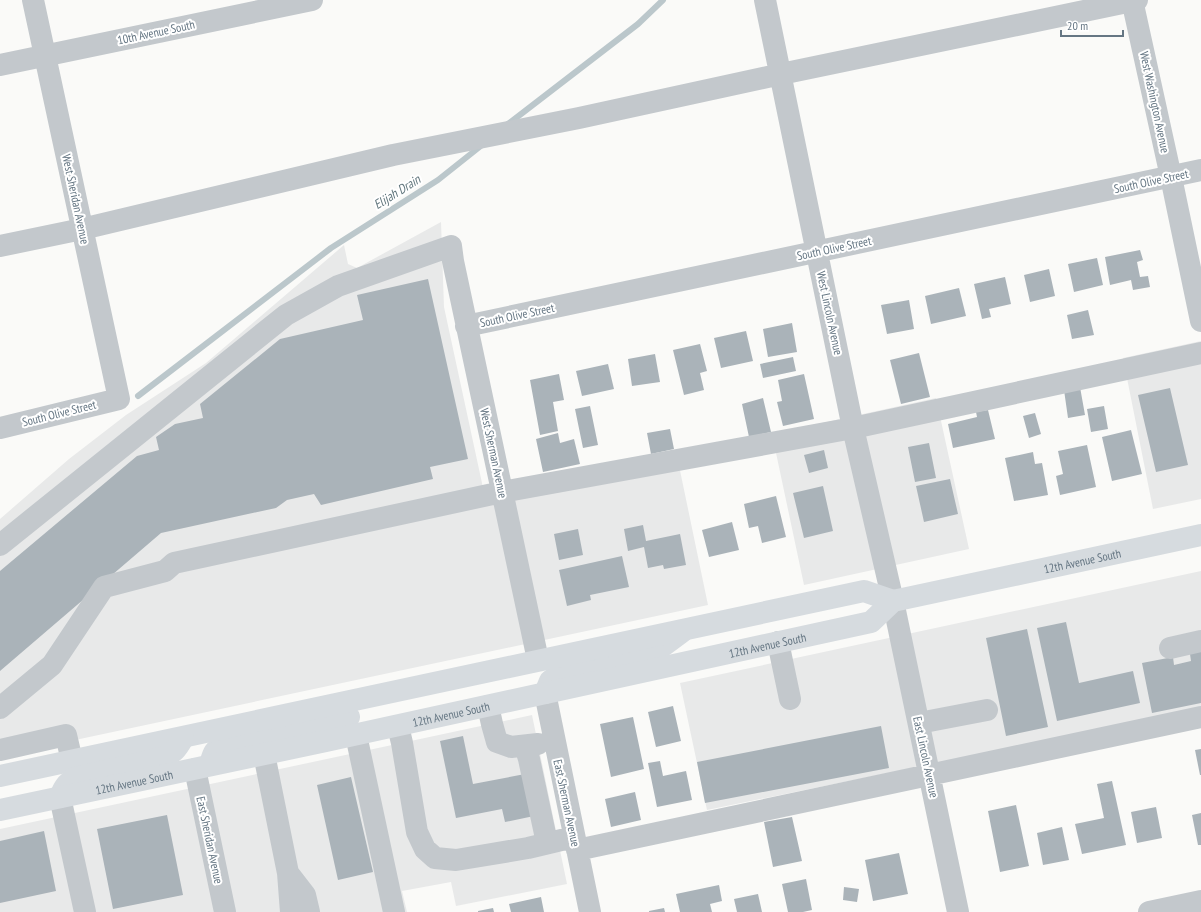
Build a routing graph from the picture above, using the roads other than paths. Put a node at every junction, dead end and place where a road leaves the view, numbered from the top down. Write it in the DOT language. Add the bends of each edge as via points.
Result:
graph roads {
  1 [pos="33,0"];
  2 [pos="312,0"];
  3 [pos="765,0"];
  4 [pos="1134,0"];
  5 [pos="218,9"];
  6 [pos="45,55"];
  7 [pos="0,65"];
  8 [pos="781,74"];
  9 [pos="1201,170"];
  10 [pos="1171,177"];
  11 [pos="82,229"];
  12 [pos="0,246"];
  13 [pos="817,252"];
  14 [pos="1201,321"];
  15 [pos="466,326"];
  16 [pos="1201,353"];
  17 [pos="119,399"];
  18 [pos="0,428"];
  19 [pos="854,428"];
  20 [pos="502,492"];
  21 [pos="1201,535"];
  22 [pos="0,545"];
  23 [pos="893,601"];
  24 [pos="688,628"];
  25 [pos="1201,641"];
  26 [pos="778,642"];
  27 [pos="1170,648"];
  28 [pos="538,660"];
  29 [pos="423,686"];
  30 [pos="544,693"];
  31 [pos="790,699"];
  32 [pos="488,706"];
  33 [pos="0,708"];
  34 [pos="987,710"];
  35 [pos="1201,717"];
  36 [pos="919,723"];
  37 [pos="398,726"];
  38 [pos="356,735"];
  39 [pos="183,737"];
  40 [pos="554,741"];
  41 [pos="524,746"];
  42 [pos="0,750"];
  43 [pos="264,754"];
  44 [pos="72,761"];
  45 [pos="203,767"];
  46 [pos="929,775"];
  47 [pos="0,776"];
  48 [pos="60,797"];
  49 [pos="0,810"];
  50 [pos="547,843"];
  51 [pos="576,844"];
  52 [pos="288,873"];
  53 [pos="1201,901"];
  54 [pos="85,912"];
  55 [pos="225,912"];
  56 [pos="291,912"];
  57 [pos="309,912"];
  58 [pos="394,912"];
  59 [pos="590,912"];
  60 [pos="958,912"];
  61 [pos="1149,912"];
  1 -- 6 [label="street, West Sheridan Avenue"];
  2 -- 5 [label="street, 10th Avenue South"];
  3 -- 8 [label="street, West Lincoln Avenue"];
  4 -- 8 [label="street"];
  4 -- 10 [label="street, West Washington Avenue"];
  5 -- 6 [label="street, 10th Avenue South"];
  6 -- 7 [label="street, 10th Avenue South"];
  6 -- 11 [label="street, West Sheridan Avenue"];
  8 -- 11 [label="street" via="393,155"];
  8 -- 13 [label="street, West Lincoln Avenue"];
  9 -- 10 [label="street, South Olive Street"];
  10 -- 13 [label="street, South Olive Street"];
  10 -- 14 [label="street, West Washington Avenue"];
  11 -- 12 [label="street"];
  11 -- 17 [label="street, West Sheridan Avenue"];
  13 -- 15 [label="street, South Olive Street"];
  13 -- 19 [label="street, West Lincoln Avenue"];
  15 -- 20 [label="street, West Sherman Avenue"];
  15 -- 22 [label="street, West Sherman Avenue" via="451,246 338,286 286,315"];
  16 -- 19 [label="street"];
  17 -- 18 [label="street, South Olive Street"];
  19 -- 20 [label="street"];
  19 -- 23 [label="street, West Lincoln Avenue"];
  20 -- 28 [label="street, West Sherman Avenue"];
  20 -- 33 [label="street" via="174,563 165,571 104,587 52,665"];
  21 -- 23 [label="main road, 12th Avenue South"];
  23 -- 24 [label="main road" via="864,591"];
  23 -- 26 [label="main road, 12th Avenue South" via="871,622"];
  23 -- 36 [label="street, East Lincoln Avenue"];
  24 -- 28 [label="main road"];
  24 -- 30 [label="main road" via="655,652 561,673 550,681"];
  25 -- 27 [label="street"];
  26 -- 30 [label="main road, 12th Avenue South"];
  26 -- 31 [label="street"];
  28 -- 29 [label="main road"];
  29 -- 39 [label="main road"];
  29 -- 45 [label="main road" via="380,711 225,744 213,753"];
  30 -- 32 [label="main road, 12th Avenue South"];
  30 -- 40 [label="street, East Sherman Avenue"];
  32 -- 37 [label="main road, 12th Avenue South"];
  32 -- 41 [label="street" via="497,742 511,748"];
  34 -- 36 [label="street"];
  35 -- 46 [label="street"];
  36 -- 46 [label="street, East Lincoln Avenue"];
  37 -- 38 [label="main road, 12th Avenue South"];
  37 -- 50 [label="street" via="417,832 425,849 434,858 456,860"];
  38 -- 43 [label="main road, 12th Avenue South"];
  38 -- 58 [label="street"];
  39 -- 44 [label="main road"];
  39 -- 48 [label="main road" via="178,748 161,758 75,778 64,787"];
  40 -- 41 [label="street"];
  40 -- 51 [label="street, East Sherman Avenue"];
  41 -- 50 [label="street"];
  42 -- 44 [label="street" via="66,735"];
  43 -- 45 [label="main road, 12th Avenue South"];
  43 -- 52 [label="street"];
  44 -- 47 [label="main road"];
  45 -- 48 [label="main road, 12th Avenue South"];
  45 -- 55 [label="street, East Sheridan Avenue"];
  46 -- 51 [label="street"];
  46 -- 60 [label="street, East Lincoln Avenue"];
  48 -- 49 [label="main road, 12th Avenue South"];
  48 -- 54 [label="street"];
  50 -- 51 [label="street"];
  51 -- 59 [label="street, East Sherman Avenue"];
  52 -- 56 [label="street"];
  52 -- 57 [label="street" via="305,894"];
  53 -- 61 [label="street"];
}
